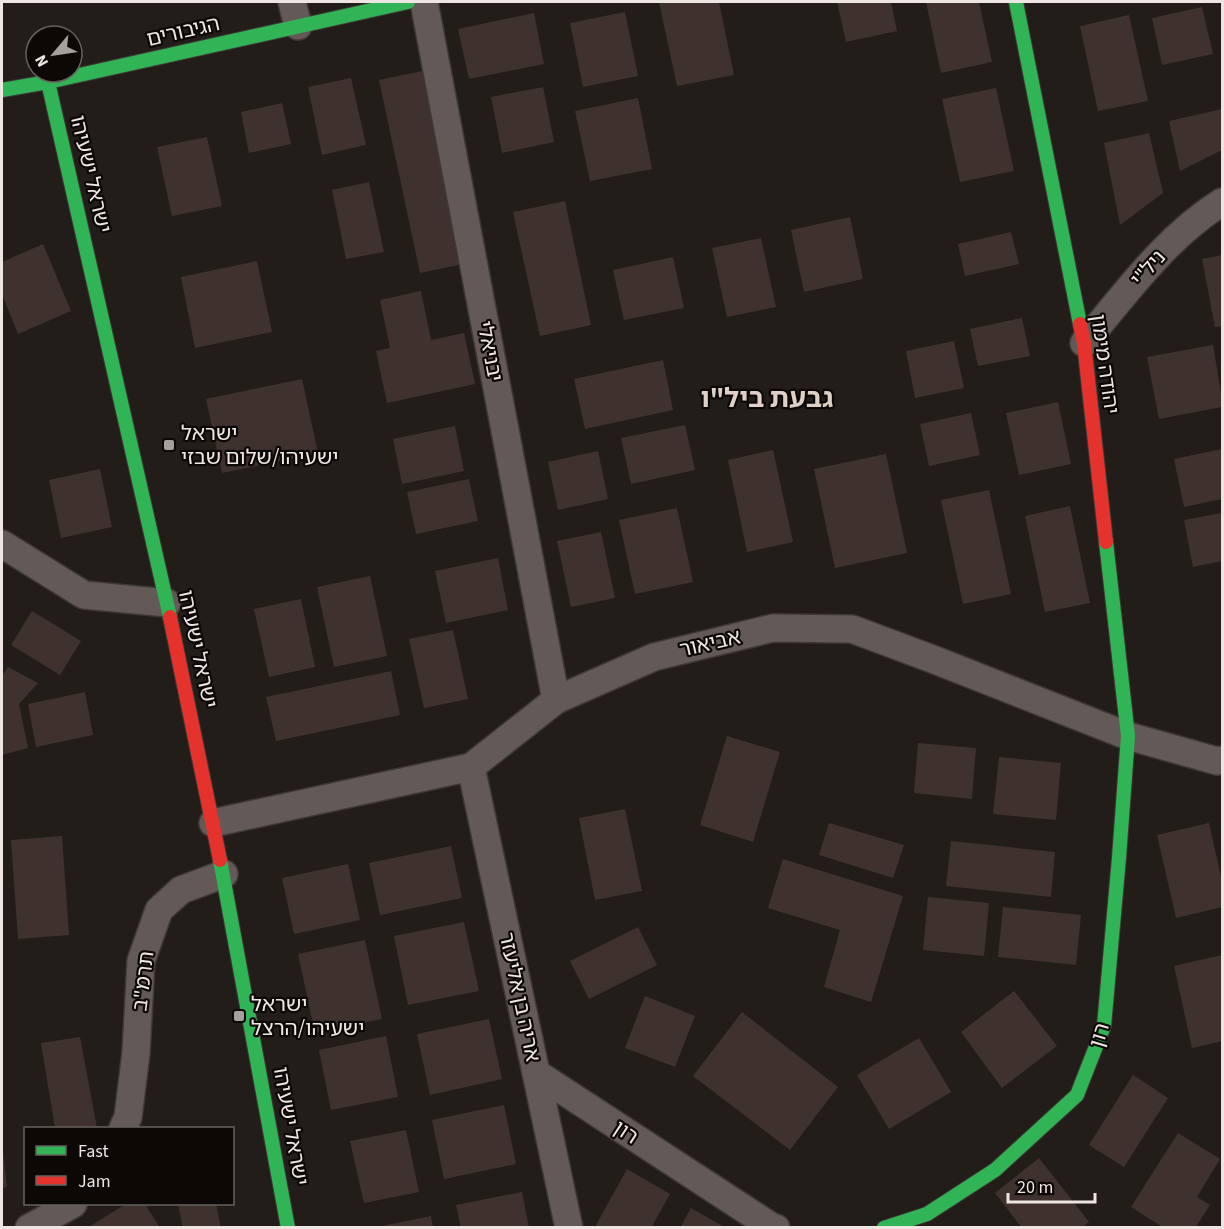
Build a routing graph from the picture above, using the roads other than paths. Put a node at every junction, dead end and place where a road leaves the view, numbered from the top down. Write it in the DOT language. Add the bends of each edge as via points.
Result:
graph roads {
  1 [pos="408,2"];
  2 [pos="424,2"];
  3 [pos="1016,2"];
  4 [pos="295,14"];
  5 [pos="84,72"];
  6 [pos="36,84"];
  7 [pos="48,84"];
  8 [pos="2,90"];
  9 [pos="1222,202"];
  10 [pos="1083,343"];
  11 [pos="2,544"];
  12 [pos="167,603"];
  13 [pos="556,700"];
  14 [pos="1128,736"];
  15 [pos="1222,760"];
  16 [pos="471,766"];
  17 [pos="213,823"];
  18 [pos="224,874"];
  19 [pos="536,1073"];
  20 [pos="123,1127"];
  21 [pos="69,1205"];
  22 [pos="29,1227"];
  23 [pos="288,1227"];
  24 [pos="569,1227"];
  25 [pos="776,1227"];
  26 [pos="884,1227"];
  1 -- 4 [label="street, הגיבורים"];
  2 -- 13 [label="street, יבניאלי"];
  3 -- 10 [label="street, יהודה מימון"];
  4 -- 5 [label="street, הגיבורים"];
  6 -- 8 [label="street, הגיבורים"];
  7 -- 12 [label="street, ישראל ישעיהו"];
  9 -- 10 [label="street, ניל\"י" via="1162,251"];
  10 -- 14 [label="street, יהודה מימון"];
  11 -- 12 [label="street" via="84,595"];
  12 -- 17 [label="street, ישראל ישעיהו"];
  13 -- 14 [label="street, אביאור" via="676,651 773,628 852,629"];
  13 -- 16 [label="street, אביאור"];
  14 -- 15 [label="street, אביאור"];
  14 -- 26 [label="street, רון" via="1104,1026 1077,1095 995,1170 927,1214"];
  16 -- 17 [label="street, אביאור"];
  16 -- 19 [label="street, אריה בן אליעזר"];
  17 -- 18 [label="street, ישראל ישעיהו"];
  18 -- 20 [label="street, תרמ\"ב" via="181,890 159,910 141,961 136,1053"];
  18 -- 23 [label="street, ישראל ישעיהו"];
  19 -- 24 [label="street, אריה בן אליעזר"];
  19 -- 25 [label="street, רון"];
  21 -- 22 [label="street"];
}
